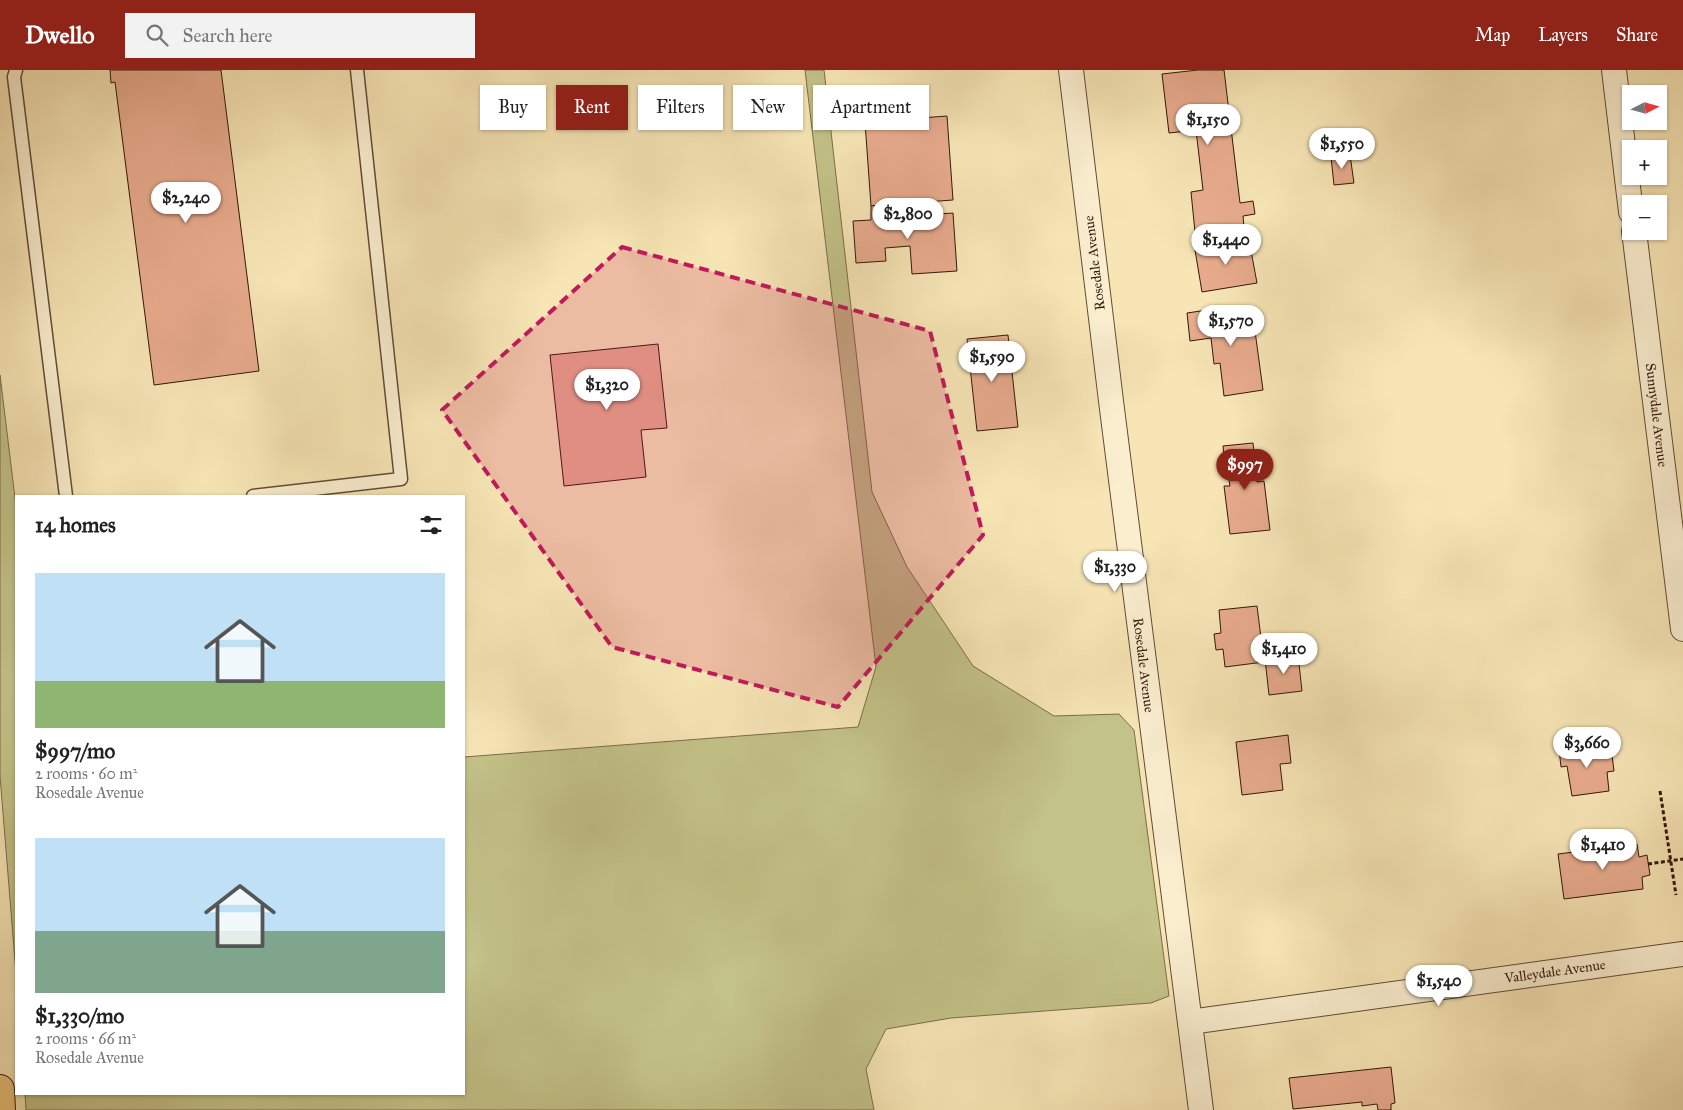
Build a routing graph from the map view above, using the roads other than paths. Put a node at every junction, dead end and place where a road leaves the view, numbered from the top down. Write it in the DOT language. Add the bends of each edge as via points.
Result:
graph roads {
  1 [pos="16,70"];
  2 [pos="357,70"];
  3 [pos="1071,70"];
  4 [pos="1614,70"];
  5 [pos="1629,195"];
  6 [pos="1635,240"];
  7 [pos="66,495"];
  8 [pos="262,495"];
  9 [pos="1683,629"];
  10 [pos="1683,954"];
  11 [pos="1190,1022"];
  12 [pos="0,1089"];
  13 [pos="1,1110"];
  14 [pos="1201,1110"];
  1 -- 7 [label="lane" via="15,87"];
  2 -- 8 [label="lane" via="401,479"];
  3 -- 11 [label="street, Rosedale Avenue"];
  4 -- 5 [label="street"];
  6 -- 9 [label="street, Sunnydale Avenue"];
  10 -- 11 [label="street, Valleydale Avenue"];
  11 -- 14 [label="street, Rosedale Avenue"];
  12 -- 13 [label="highway"];
}
